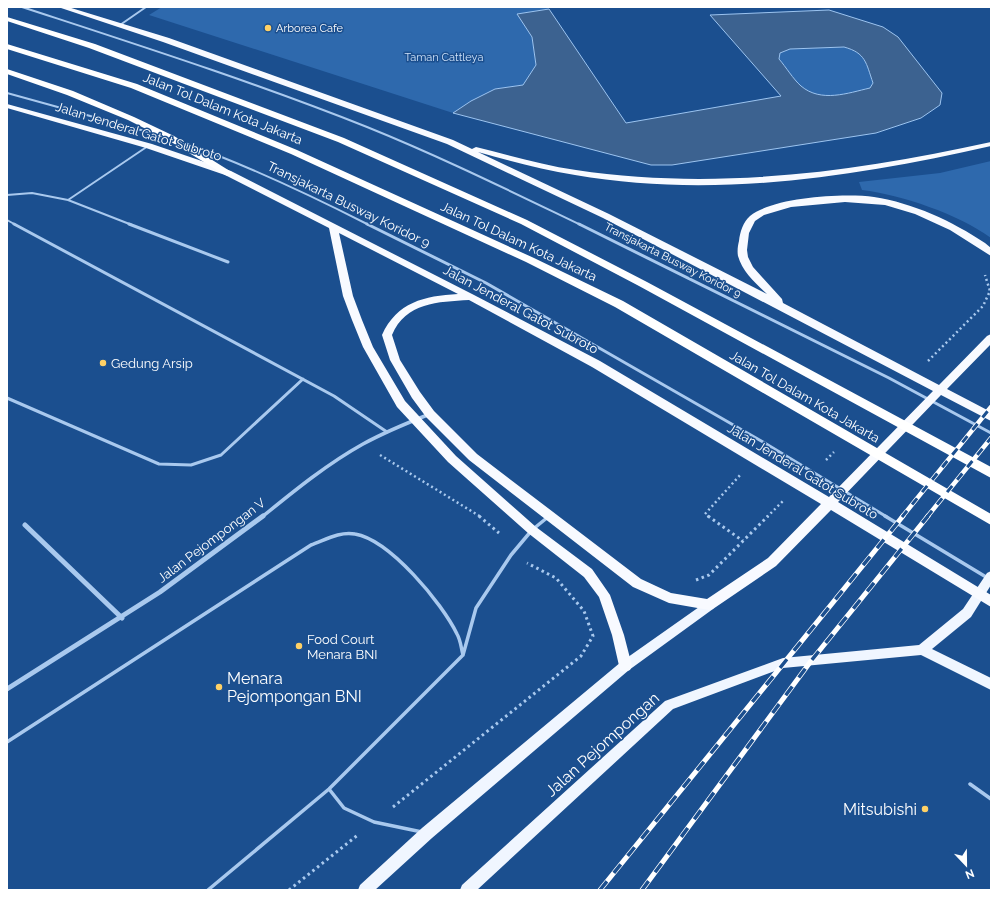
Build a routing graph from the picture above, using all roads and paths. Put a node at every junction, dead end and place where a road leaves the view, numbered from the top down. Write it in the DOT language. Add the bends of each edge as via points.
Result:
graph roads {
  1 [pos="22,7"];
  2 [pos="61,7"];
  3 [pos="146,7"];
  4 [pos="7,19"];
  5 [pos="120,25"];
  6 [pos="7,46"];
  7 [pos="7,71"];
  8 [pos="7,93"];
  9 [pos="7,106"];
  10 [pos="171,138"];
  11 [pos="450,142"];
  12 [pos="991,144"];
  13 [pos="149,146"];
  14 [pos="228,173"];
  15 [pos="7,194"];
  16 [pos="68,200"];
  17 [pos="7,220"];
  18 [pos="333,228"];
  19 [pos="991,253"];
  20 [pos="228,262"];
  21 [pos="471,297"];
  22 [pos="790,310"];
  23 [pos="991,338"];
  24 [pos="303,379"];
  25 [pos="7,398"];
  26 [pos="430,414"];
  27 [pos="991,417"];
  28 [pos="414,420"];
  29 [pos="387,432"];
  30 [pos="991,433"];
  31 [pos="376,453"];
  32 [pos="756,458"];
  33 [pos="991,473"];
  34 [pos="549,516"];
  35 [pos="991,520"];
  36 [pos="26,525"];
  37 [pos="532,530"];
  38 [pos="499,533"];
  39 [pos="743,542"];
  40 [pos="511,555"];
  41 [pos="991,576"];
  42 [pos="991,580"];
  43 [pos="991,602"];
  44 [pos="709,605"];
  45 [pos="122,618"];
  46 [pos="922,650"];
  47 [pos="463,655"];
  48 [pos="625,666"];
  49 [pos="991,684"];
  50 [pos="7,689"];
  51 [pos="7,742"];
  52 [pos="970,784"];
  53 [pos="329,789"];
  54 [pos="991,799"];
  55 [pos="374,822"];
  56 [pos="427,833"];
  57 [pos="208,890"];
  58 [pos="289,890"];
  59 [pos="365,890"];
  60 [pos="467,890"];
  1 -- 30 [label="lane, Transjakarta Busway Koridor 9" via="214,70 367,127 477,175 616,241 889,378"];
  2 -- 5 [label="highway"];
  3 -- 5 [label="lane"];
  4 -- 33 [label="highway, Jalan Tol Dalam Kota Jakarta" via="92,46 341,140 524,222"];
  5 -- 11 [label="highway"];
  6 -- 35 [label="highway, Jalan Tol Dalam Kota Jakarta" via="134,86 294,152 530,260 619,304"];
  7 -- 10 [label="highway" via="82,97"];
  8 -- 10 [label="lane, Transjakarta Busway Koridor 9"];
  9 -- 13 [label="highway, Jalan Jenderal Gatot Subroto"];
  10 -- 14 [label="highway"];
  10 -- 42 [label="lane, Transjakarta Busway Koridor 9" via="222,156 291,186 486,283 792,459"];
  11 -- 12 [label="highway" via="541,166 652,181 689,183 771,180 830,174 919,160"];
  11 -- 22 [label="highway" via="606,216"];
  13 -- 14 [label="highway, Jalan Jenderal Gatot Subroto"];
  13 -- 16 [label="lane"];
  14 -- 18 [label="highway, Jalan Jenderal Gatot Subroto"];
  15 -- 16 [label="lane" via="32,193"];
  16 -- 20 [label="lane"];
  17 -- 24 [label="lane"];
  18 -- 21 [label="highway, Jalan Jenderal Gatot Subroto"];
  18 -- 28 [label="highway" via="348,296 365,340"];
  19 -- 22 [label="highway" via="986,247 961,232 910,210 874,200 835,199 768,209 752,219 744,232 742,256 761,283"];
  21 -- 26 [label="highway" via="435,298 408,309 394,321 387,335 395,360"];
  21 -- 32 [label="highway, Jalan Jenderal Gatot Subroto" via="596,364"];
  22 -- 27 [label="highway"];
  23 -- 44 [label="highway" via="772,562"];
  24 -- 25 [label="lane" via="221,455 185,467 159,464"];
  24 -- 29 [label="lane"];
  26 -- 28 [label="street, Jalan Pejompongan V"];
  26 -- 34 [label="highway" via="474,457"];
  28 -- 29 [label="street, Jalan Pejompongan V"];
  28 -- 37 [label="highway" via="452,459"];
  29 -- 45 [label="street, Jalan Pejompongan V" via="322,471 210,558"];
  31 -- 38 [label="path" via="483,518"];
  32 -- 39 [label="path" via="705,514"];
  32 -- 43 [label="highway, Jalan Jenderal Gatot Subroto"];
  34 -- 37 [label="lane"];
  34 -- 44 [label="highway" via="637,583 669,598"];
  36 -- 45 [label="street"];
  37 -- 40 [label="lane"];
  37 -- 48 [label="highway" via="588,573 604,595 618,635"];
  40 -- 47 [label="lane" via="476,608"];
  40 -- 55 [label="path" via="556,578 584,611 593,636 581,656"];
  41 -- 46 [label="main road" via="967,613"];
  44 -- 48 [label="main road"];
  45 -- 50 [label="street, Jalan Pejompongan V"];
  46 -- 49 [label="main road"];
  46 -- 60 [label="main road, Jalan Pejompongan" via="783,663 668,705"];
  47 -- 51 [label="lane" via="457,633 433,596 386,548 356,534 341,534 311,545"];
  47 -- 53 [label="lane"];
  48 -- 56 [label="main road"];
  52 -- 54 [label="lane"];
  53 -- 55 [label="lane" via="344,808"];
  53 -- 57 [label="lane"];
  55 -- 56 [label="lane"];
  55 -- 58 [label="path"];
  56 -- 59 [label="main road"];
}
